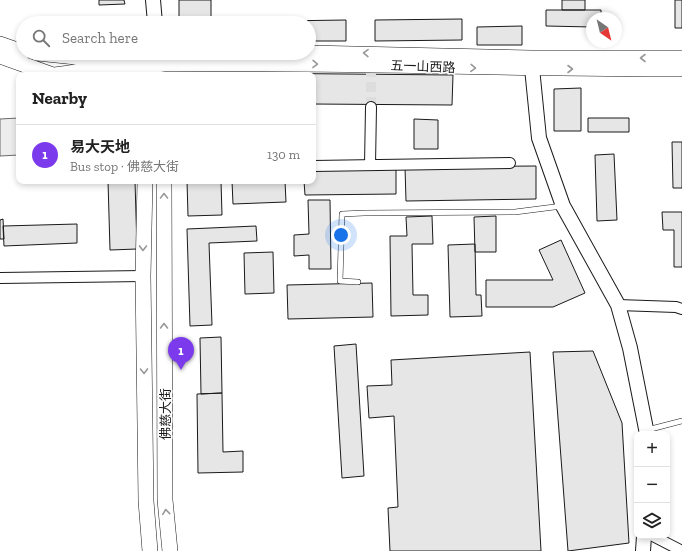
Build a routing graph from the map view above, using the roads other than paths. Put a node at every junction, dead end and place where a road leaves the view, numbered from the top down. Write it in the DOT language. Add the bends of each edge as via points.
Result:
graph roads {
  1 [pos="153,0"];
  2 [pos="154,16"];
  3 [pos="0,44"];
  4 [pos="16,50"];
  5 [pos="316,53"];
  6 [pos="0,56"];
  7 [pos="682,58"];
  8 [pos="140,60"];
  9 [pos="161,61"];
  10 [pos="531,64"];
  11 [pos="682,69"];
  12 [pos="146,71"];
  13 [pos="45,72"];
  14 [pos="74,72"];
  15 [pos="371,107"];
  16 [pos="510,163"];
  17 [pos="370,165"];
  18 [pos="316,166"];
  19 [pos="145,184"];
  20 [pos="164,184"];
  21 [pos="563,206"];
  22 [pos="143,276"];
  23 [pos="0,278"];
  24 [pos="358,282"];
  25 [pos="618,305"];
  26 [pos="682,309"];
  27 [pos="682,422"];
  28 [pos="647,431"];
  29 [pos="650,431"];
  30 [pos="644,539"];
  31 [pos="659,539"];
  32 [pos="150,551"];
  33 [pos="170,551"];
  34 [pos="643,551"];
  35 [pos="682,551"];
  1 -- 2 [label="street"];
  3 -- 4 [label="main road"];
  10 -- 5 [label="main road, 五一山西路, one-way"];
  6 -- 13 [label="main road"];
  7 -- 10 [label="main road, 五一山西路, one-way"];
  8 -- 9 [label="main road"];
  9 -- 10 [label="main road, 五一山西路, one-way" via="371,68"];
  9 -- 12 [label="main road"];
  10 -- 11 [label="main road, 五一山西路, one-way"];
  10 -- 21 [label="street" via="539,138"];
  12 -- 14 [label="main road"];
  15 -- 17 [label="street"];
  16 -- 17 [label="street"];
  17 -- 18 [label="street"];
  19 -- 22 [label="main road, 佛慈大街, one-way"];
  33 -- 20 [label="main road, 佛慈大街, one-way" via="165,495"];
  21 -- 24 [label="lane" via="515,212 342,214 340,281"];
  21 -- 25 [label="street"];
  22 -- 23 [label="street"];
  22 -- 32 [label="main road, 佛慈大街, one-way" via="146,501"];
  25 -- 26 [label="street"];
  25 -- 28 [label="street" via="630,348"];
  27 -- 29 [label="lane"];
  30 -- 34 [label="street"];
  31 -- 35 [label="street"];
}
